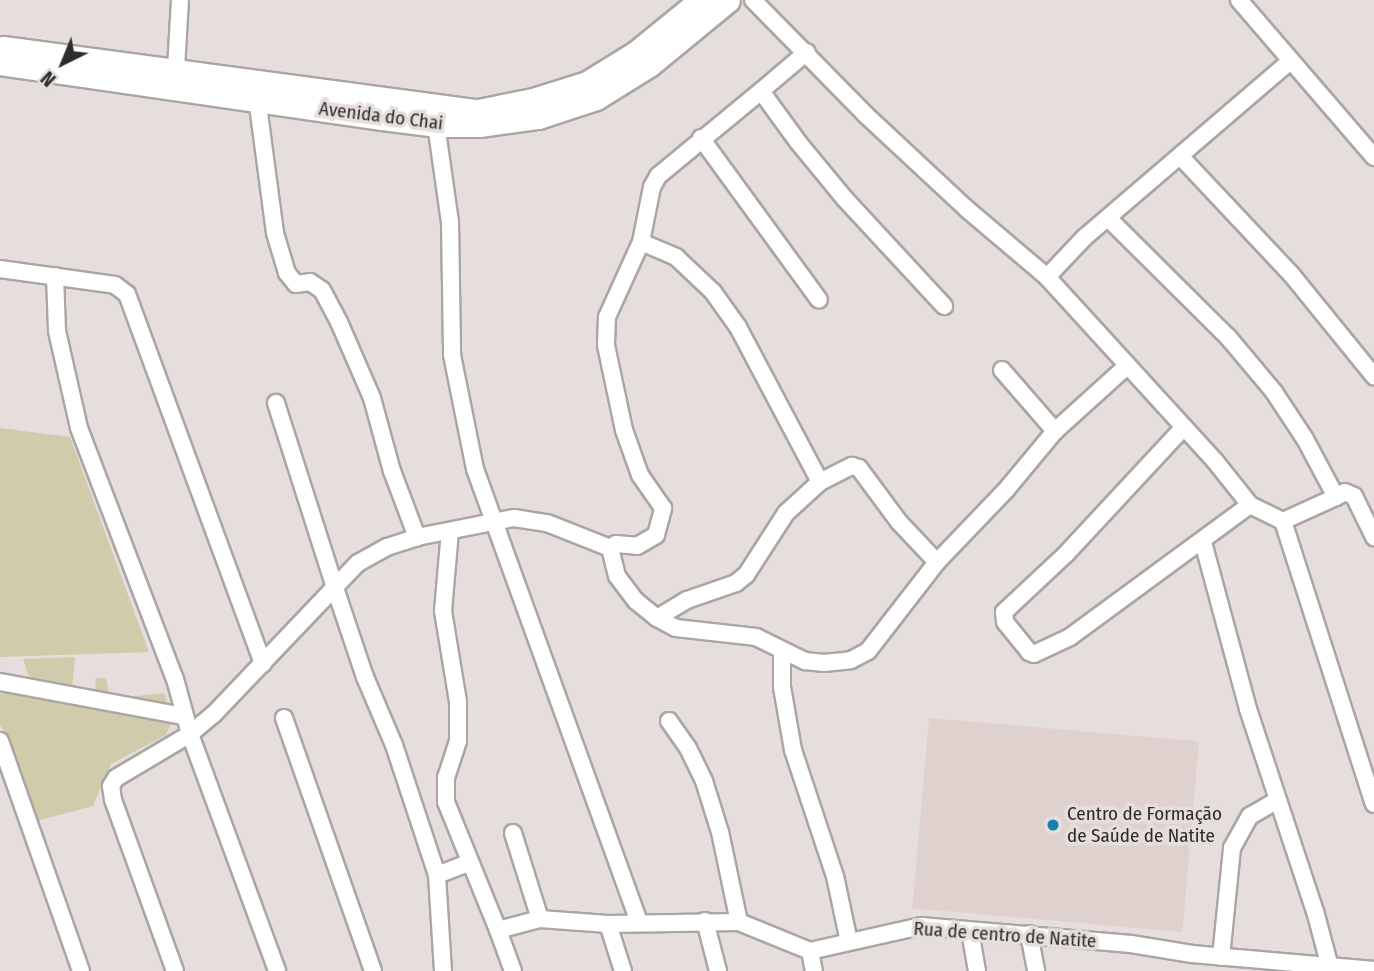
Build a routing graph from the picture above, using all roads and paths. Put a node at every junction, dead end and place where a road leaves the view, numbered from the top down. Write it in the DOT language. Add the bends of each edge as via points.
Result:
graph roads {
  1 [pos="180,0"];
  2 [pos="701,0"];
  3 [pos="728,0"];
  4 [pos="753,0"];
  5 [pos="1239,0"];
  6 [pos="0,47"];
  7 [pos="807,52"];
  8 [pos="1290,61"];
  9 [pos="0,63"];
  10 [pos="176,69"];
  11 [pos="761,91"];
  12 [pos="257,97"];
  13 [pos="435,116"];
  14 [pos="701,138"];
  15 [pos="1181,156"];
  16 [pos="1374,157"];
  17 [pos="1108,219"];
  18 [pos="640,242"];
  19 [pos="0,269"];
  20 [pos="55,276"];
  21 [pos="1046,277"];
  22 [pos="818,300"];
  23 [pos="944,306"];
  24 [pos="1128,365"];
  25 [pos="1002,370"];
  26 [pos="1374,376"];
  27 [pos="276,404"];
  28 [pos="1184,427"];
  29 [pos="1055,432"];
  30 [pos="820,482"];
  31 [pos="1336,496"];
  32 [pos="1250,505"];
  33 [pos="1283,521"];
  34 [pos="493,522"];
  35 [pos="450,531"];
  36 [pos="417,537"];
  37 [pos="1374,537"];
  38 [pos="1203,542"];
  39 [pos="610,548"];
  40 [pos="937,562"];
  41 [pos="335,588"];
  42 [pos="657,618"];
  43 [pos="782,651"];
  44 [pos="263,664"];
  45 [pos="0,682"];
  46 [pos="184,716"];
  47 [pos="284,718"];
  48 [pos="669,721"];
  49 [pos="190,734"];
  50 [pos="0,741"];
  51 [pos="1276,801"];
  52 [pos="1374,804"];
  53 [pos="513,833"];
  54 [pos="468,863"];
  55 [pos="437,875"];
  56 [pos="540,919"];
  57 [pos="705,921"];
  58 [pos="639,922"];
  59 [pos="739,922"];
  60 [pos="608,924"];
  61 [pos="498,930"];
  62 [pos="971,931"];
  63 [pos="1029,934"];
  64 [pos="849,942"];
  65 [pos="810,951"];
  66 [pos="1192,954"];
  67 [pos="1221,957"];
  68 [pos="1330,967"];
  69 [pos="1311,968"];
  70 [pos="81,971"];
  71 [pos="175,971"];
  72 [pos="277,971"];
  73 [pos="373,971"];
  74 [pos="443,971"];
  75 [pos="513,971"];
  76 [pos="622,971"];
  77 [pos="718,971"];
  78 [pos="814,971"];
  79 [pos="977,971"];
  80 [pos="1036,971"];
  81 [pos="1195,971"];
  82 [pos="1374,971"];
  1 -- 10 [label="street"];
  2 -- 13 [label="main road, Avenida do Chai" via="637,52 587,83 504,107"];
  3 -- 13 [label="main road, Avenida do Chai" via="665,52 596,98 538,117 479,125"];
  4 -- 7 [label="street"];
  5 -- 8 [label="street"];
  6 -- 10 [label="main road, Avenida do Chai"];
  7 -- 11 [label="street"];
  7 -- 21 [label="street" via="876,124"];
  8 -- 15 [label="street"];
  8 -- 16 [label="street"];
  9 -- 12 [label="main road, Avenida do Chai"];
  10 -- 13 [label="main road, Avenida do Chai"];
  11 -- 14 [label="street"];
  11 -- 23 [label="street" via="845,199"];
  12 -- 13 [label="main road, Avenida do Chai"];
  12 -- 36 [label="street" via="275,233 287,274 296,284 310,282 322,290 339,322 372,398"];
  13 -- 34 [label="street" via="450,222 452,355 466,435"];
  14 -- 18 [label="street" via="658,176"];
  14 -- 22 [label="street"];
  15 -- 17 [label="street"];
  15 -- 26 [label="street"];
  17 -- 21 [label="street"];
  17 -- 31 [label="street" via="1228,337 1274,392"];
  18 -- 30 [label="street" via="676,257 713,292 738,327"];
  18 -- 39 [label="street" via="604,332 628,441 640,475 663,508 661,526 648,542"];
  19 -- 20 [label="street"];
  20 -- 44 [label="street" via="115,285 130,299"];
  20 -- 46 [label="street" via="57,331 79,428"];
  21 -- 24 [label="street"];
  24 -- 28 [label="street"];
  24 -- 29 [label="street"];
  25 -- 29 [label="street"];
  27 -- 41 [label="street"];
  28 -- 32 [label="street"];
  28 -- 38 [label="street" via="1003,616 1025,649 1034,654 1070,638"];
  29 -- 40 [label="street"];
  30 -- 40 [label="street" via="846,467 859,468 899,522"];
  30 -- 42 [label="street" via="786,513 746,575"];
  31 -- 33 [label="street"];
  31 -- 37 [label="street" via="1345,492 1354,496"];
  32 -- 33 [label="street"];
  32 -- 38 [label="street"];
  33 -- 52 [label="street"];
  34 -- 35 [label="street"];
  34 -- 39 [label="street" via="514,518 547,523"];
  34 -- 58 [label="street"];
  35 -- 36 [label="street"];
  35 -- 54 [label="street" via="443,611 458,702 458,741 444,790"];
  36 -- 41 [label="street" via="358,563"];
  38 -- 51 [label="street"];
  39 -- 42 [label="street" via="617,576"];
  40 -- 43 [label="street" via="868,651 851,660 824,663"];
  41 -- 44 [label="street"];
  41 -- 55 [label="street"];
  42 -- 43 [label="street" via="677,628 756,637"];
  43 -- 64 [label="street" via="782,687 793,750 835,876"];
  44 -- 49 [label="street"];
  45 -- 46 [label="street"];
  46 -- 49 [label="street"];
  47 -- 73 [label="street"];
  48 -- 59 [label="street" via="704,781"];
  49 -- 71 [label="street" via="116,778 111,793"];
  49 -- 72 [label="street"];
  50 -- 70 [label="street"];
  51 -- 67 [label="street" via="1250,816 1232,848"];
  51 -- 68 [label="street"];
  53 -- 56 [label="street"];
  54 -- 55 [label="street"];
  54 -- 61 [label="street"];
  55 -- 74 [label="street"];
  56 -- 60 [label="street"];
  56 -- 61 [label="street"];
  57 -- 58 [label="street"];
  57 -- 59 [label="street"];
  57 -- 77 [label="street"];
  58 -- 60 [label="street"];
  59 -- 65 [label="street"];
  60 -- 76 [label="street"];
  61 -- 75 [label="street"];
  62 -- 63 [label="street, Rua de centro de Natite"];
  62 -- 64 [label="street, Rua de centro de Natite" via="921,926"];
  62 -- 79 [label="street"];
  63 -- 66 [label="street, Rua de centro de Natite"];
  63 -- 80 [label="street"];
  64 -- 65 [label="street, Rua de centro de Natite"];
  65 -- 78 [label="street"];
  66 -- 67 [label="street, Rua de centro de Natite"];
  66 -- 81 [label="street"];
  67 -- 69 [label="street, Rua de centro de Natite"];
  68 -- 69 [label="street, Rua de centro de Natite"];
  68 -- 82 [label="street, Rua de centro de Natite"];
}
